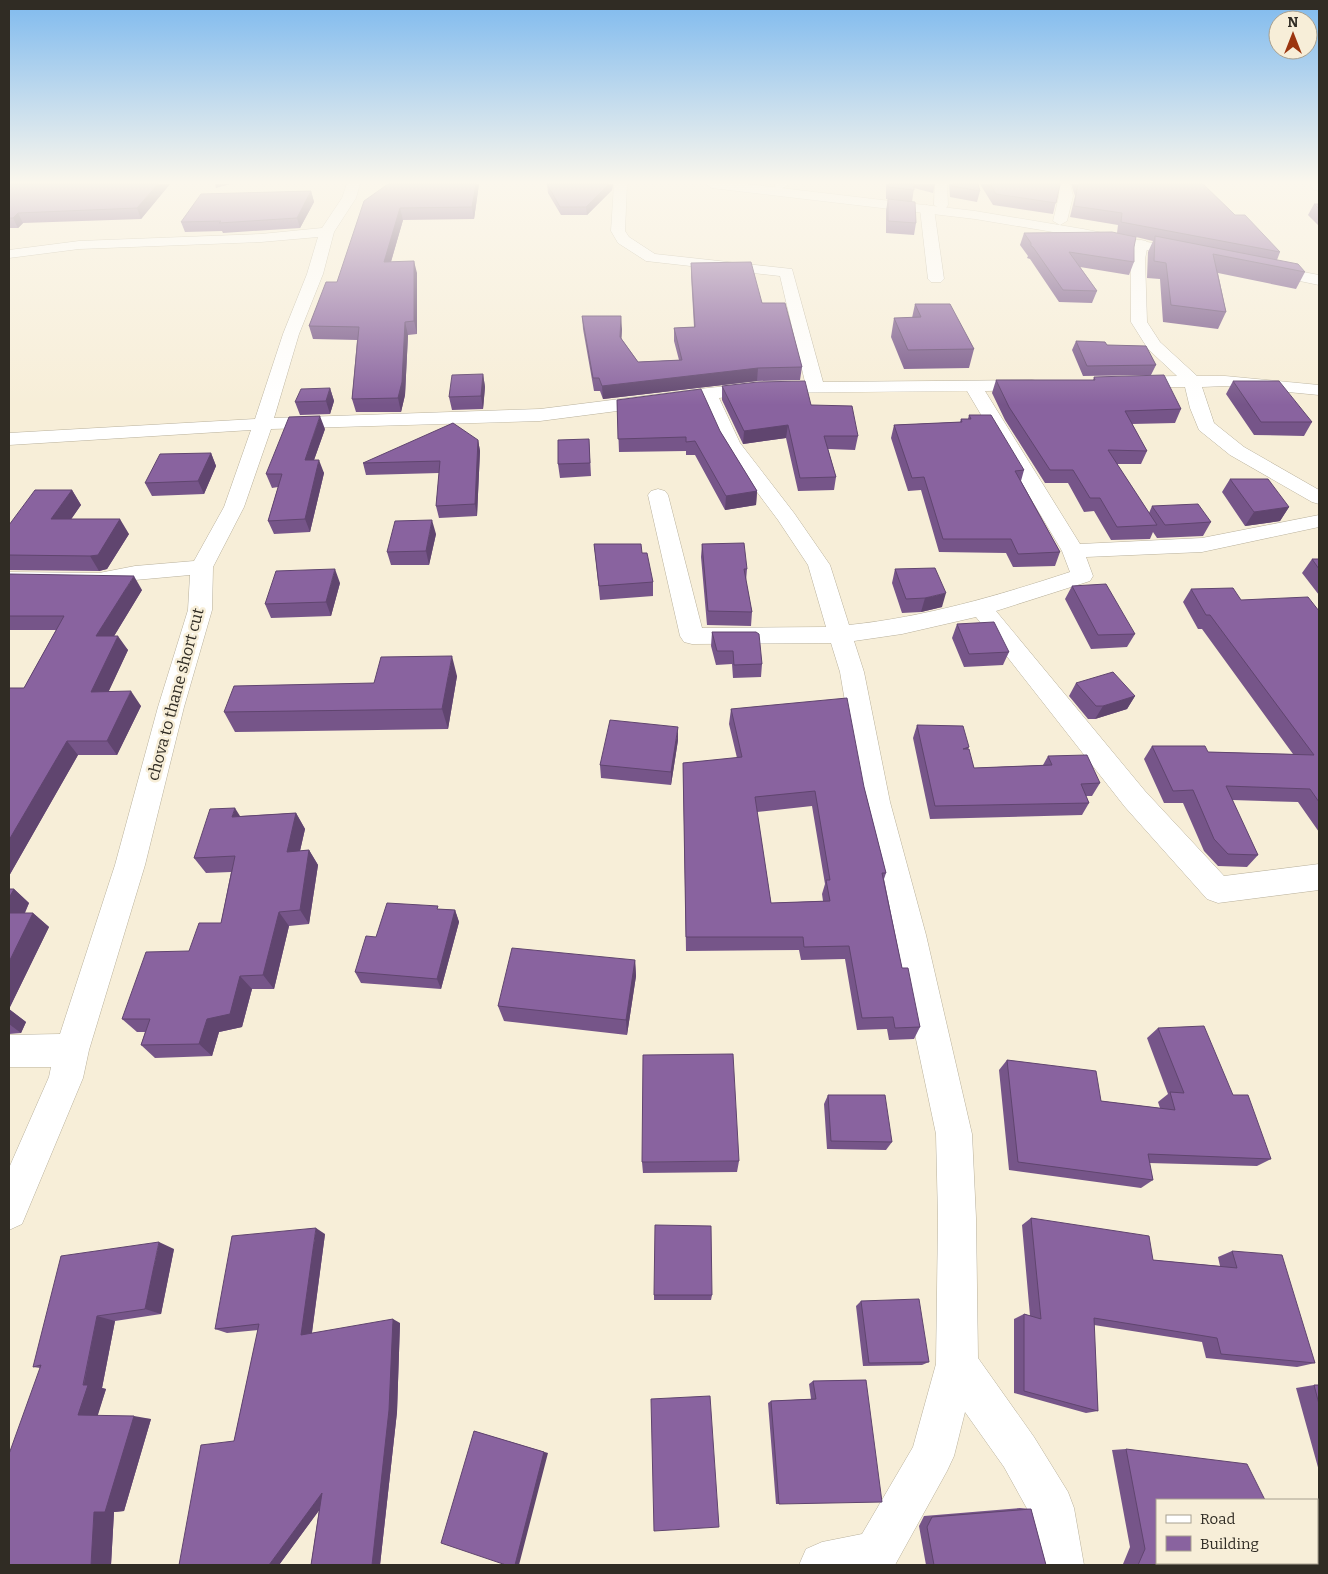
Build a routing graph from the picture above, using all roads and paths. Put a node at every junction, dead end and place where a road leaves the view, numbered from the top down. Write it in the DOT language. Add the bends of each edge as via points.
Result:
graph roads {
  1 [pos="320,257"];
  2 [pos="650,257"];
  3 [pos="935,257"];
  4 [pos="1138,257"];
  5 [pos="1319,274"];
  6 [pos="936,279"];
  7 [pos="1319,280"];
  8 [pos="1192,380"];
  9 [pos="1112,382"];
  10 [pos="1053,384"];
  11 [pos="815,386"];
  12 [pos="973,386"];
  13 [pos="1319,390"];
  14 [pos="708,393"];
  15 [pos="263,424"];
  16 [pos="9,439"];
  17 [pos="658,495"];
  18 [pos="1319,498"];
  19 [pos="1319,521"];
  20 [pos="1073,552"];
  21 [pos="202,567"];
  22 [pos="9,579"];
  23 [pos="982,609"];
  24 [pos="840,634"];
  25 [pos="1319,877"];
  26 [pos="72,1050"];
  27 [pos="9,1051"];
  28 [pos="9,1211"];
  29 [pos="956,1364"];
  30 [pos="822,1565"];
  31 [pos="1061,1565"];
  1 -- 15 [label="main road, chova to thane short cut" via="291,334"];
  2 -- 11 [label="main road" via="787,272"];
  3 -- 6 [label="main road"];
  4 -- 8 [label="main road" via="1139,322 1154,345"];
  5 -- 7 [label="main road" via="1255,264"];
  8 -- 9 [label="main road"];
  8 -- 13 [label="main road"];
  8 -- 18 [label="main road" via="1206,426 1237,451"];
  10 -- 12 [label="main road"];
  11 -- 12 [label="main road"];
  11 -- 14 [label="main road"];
  12 -- 20 [label="main road"];
  14 -- 15 [label="main road" via="540,415"];
  14 -- 24 [label="main road" via="731,444 819,565"];
  15 -- 16 [label="main road"];
  15 -- 21 [label="main road, chova to thane short cut" via="234,507"];
  17 -- 24 [label="main road" via="692,636"];
  19 -- 20 [label="main road" via="1202,545"];
  20 -- 23 [label="main road" via="1082,576"];
  21 -- 22 [label="main road" via="98,580"];
  21 -- 26 [label="main road, chova to thane short cut" via="200,610 130,865"];
  23 -- 24 [label="main road"];
  23 -- 25 [label="main road" via="1135,799 1218,890"];
  24 -- 29 [label="main road" via="852,672 876,802 910,935 954,1134"];
  26 -- 27 [label="main road"];
  26 -- 28 [label="main road, chova to thane short cut" via="66,1078"];
  29 -- 30 [label="main road" via="932,1456 876,1554"];
  29 -- 31 [label="main road" via="1019,1452 1052,1508"];
}
